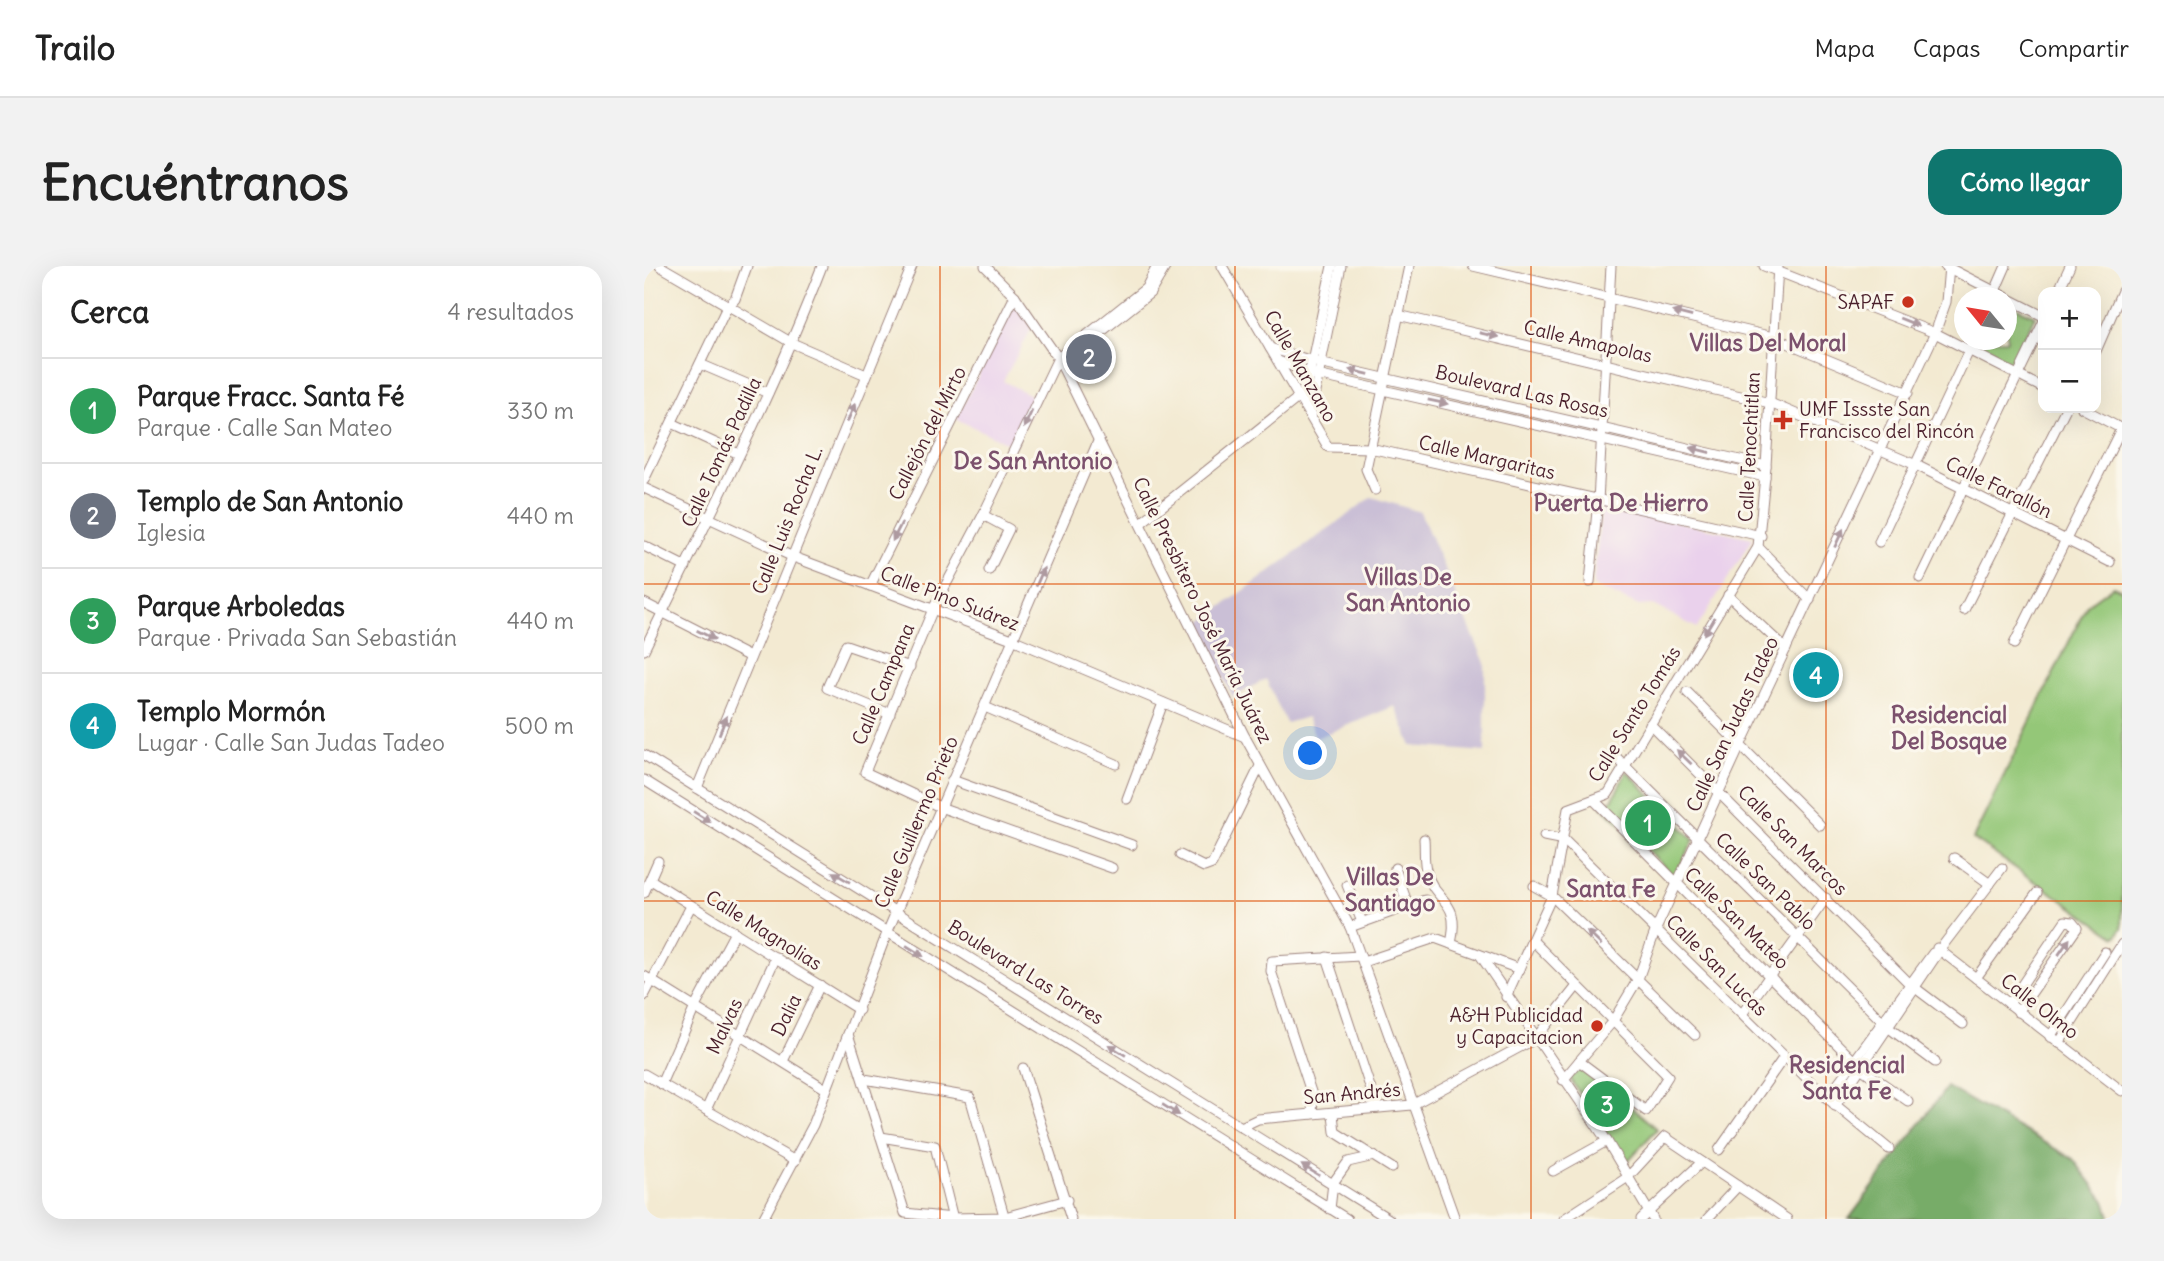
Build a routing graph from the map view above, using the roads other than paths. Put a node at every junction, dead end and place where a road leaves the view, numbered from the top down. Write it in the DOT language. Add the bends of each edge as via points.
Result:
graph roads {
  1 [pos="660,266"];
  2 [pos="747,266"];
  3 [pos="822,266"];
  4 [pos="912,266"];
  5 [pos="985,266"];
  6 [pos="1157,266"];
  7 [pos="1166,266"];
  8 [pos="1222,266"];
  9 [pos="1332,266"];
  10 [pos="1341,266"];
  11 [pos="1409,266"];
  12 [pos="1474,266"];
  13 [pos="1611,266"];
  14 [pos="1764,266"];
  15 [pos="2006,266"];
  16 [pos="2070,266"];
  17 [pos="1948,267"];
  18 [pos="1778,268"];
  19 [pos="1982,287"];
  20 [pos="1997,287"];
  21 [pos="2060,287"];
  22 [pos="2122,291"];
  23 [pos="1015,296"];
  24 [pos="1608,296"];
  25 [pos="2017,304"];
  26 [pos="727,307"];
  27 [pos="2038,314"];
  28 [pos="1398,315"];
  29 [pos="1935,333"];
  30 [pos="2038,335"];
  31 [pos="1773,337"];
  32 [pos="2101,337"];
  33 [pos="1954,342"];
  34 [pos="792,343"];
  35 [pos="1270,348"];
  36 [pos="1970,350"];
  37 [pos="1060,361"];
  38 [pos="1278,361"];
  39 [pos="1315,362"];
  40 [pos="1606,362"];
  41 [pos="700,363"];
  42 [pos="1312,373"];
  43 [pos="866,375"];
  44 [pos="2020,376"];
  45 [pos="1385,378"];
  46 [pos="2038,385"];
  47 [pos="1382,390"];
  48 [pos="768,393"];
  49 [pos="1908,393"];
  50 [pos="1301,400"];
  51 [pos="1770,403"];
  52 [pos="2063,413"];
  53 [pos="2092,413"];
  54 [pos="1310,416"];
  55 [pos="672,423"];
  56 [pos="1602,427"];
  57 [pos="2122,428"];
  58 [pos="1601,438"];
  59 [pos="1099,439"];
  60 [pos="1328,447"];
  61 [pos="1370,448"];
  62 [pos="1880,449"];
  63 [pos="739,454"];
  64 [pos="1916,465"];
  65 [pos="1766,466"];
  66 [pos="1765,477"];
  67 [pos="644,480"];
  68 [pos="644,488"];
  69 [pos="1375,490"];
  70 [pos="1965,490"];
  71 [pos="1598,501"];
  72 [pos="2012,514"];
  73 [pos="983,515"];
  74 [pos="711,517"];
  75 [pos="1141,523"];
  76 [pos="1761,536"];
  77 [pos="2066,539"];
  78 [pos="1879,542"];
  79 [pos="644,546"];
  80 [pos="1758,547"];
  81 [pos="791,556"];
  82 [pos="2110,562"];
  83 [pos="686,567"];
  84 [pos="989,570"];
  85 [pos="1920,578"];
  86 [pos="1590,582"];
  87 [pos="870,586"];
  88 [pos="1728,595"];
  89 [pos="1810,600"];
  90 [pos="644,603"];
  91 [pos="933,609"];
  92 [pos="1964,610"];
  93 [pos="663,612"];
  94 [pos="1013,639"];
  95 [pos="2014,644"];
  96 [pos="1786,649"];
  97 [pos="644,650"];
  98 [pos="750,657"];
  99 [pos="910,667"];
  100 [pos="1687,692"];
  101 [pos="1163,703"];
  102 [pos="985,707"];
  103 [pos="890,714"];
  104 [pos="1650,724"];
  105 [pos="1245,737"];
  106 [pos="1740,746"];
  107 [pos="1612,753"];
  108 [pos="644,755"];
  109 [pos="1116,764"];
  110 [pos="1260,766"];
  111 [pos="1627,766"];
  112 [pos="644,780"];
  113 [pos="952,780"];
  114 [pos="697,789"];
  115 [pos="1719,791"];
  116 [pos="1127,799"];
  117 [pos="1595,802"];
  118 [pos="940,807"];
  119 [pos="1820,825"];
  120 [pos="1544,836"];
  121 [pos="1424,839"];
  122 [pos="1564,840"];
  123 [pos="1698,840"];
  124 [pos="1132,845"];
  125 [pos="1180,855"];
  126 [pos="1954,858"];
  127 [pos="658,861"];
  128 [pos="1112,868"];
  129 [pos="1395,868"];
  130 [pos="2002,868"];
  131 [pos="651,880"];
  132 [pos="1347,884"];
  133 [pos="1677,884"];
  134 [pos="1990,884"];
  135 [pos="1534,886"];
  136 [pos="644,893"];
  137 [pos="2037,893"];
  138 [pos="1552,896"];
  139 [pos="1826,898"];
  140 [pos="1425,900"];
  141 [pos="1408,905"];
  142 [pos="691,906"];
  143 [pos="897,911"];
  144 [pos="1362,922"];
  145 [pos="1350,927"];
  146 [pos="1656,929"];
  147 [pos="735,932"];
  148 [pos="887,933"];
  149 [pos="1799,936"];
  150 [pos="1533,941"];
  151 [pos="1451,944"];
  152 [pos="2122,944"];
  153 [pos="1941,948"];
  154 [pos="2105,952"];
  155 [pos="1480,955"];
  156 [pos="776,957"];
  157 [pos="1327,957"];
  158 [pos="1361,959"];
  159 [pos="2040,959"];
  160 [pos="2049,968"];
  161 [pos="1520,969"];
  162 [pos="1770,975"];
  163 [pos="648,978"];
  164 [pos="1976,978"];
  165 [pos="1638,979"];
  166 [pos="820,985"];
  167 [pos="1577,986"];
  168 [pos="1913,986"];
  169 [pos="644,996"];
  170 [pos="1506,997"];
  171 [pos="2009,1004"];
  172 [pos="695,1007"];
  173 [pos="859,1010"];
  174 [pos="2018,1012"];
  175 [pos="1742,1014"];
  176 [pos="1613,1021"];
  177 [pos="1886,1024"];
  178 [pos="1963,1024"];
  179 [pos="740,1033"];
  180 [pos="848,1034"];
  181 [pos="1695,1035"];
  182 [pos="2050,1037"];
  183 [pos="1535,1039"];
  184 [pos="2059,1043"];
  185 [pos="1784,1057"];
  186 [pos="1579,1060"];
  187 [pos="1855,1060"];
  188 [pos="783,1061"];
  189 [pos="1935,1062"];
  190 [pos="1023,1068"];
  191 [pos="1862,1069"];
  192 [pos="644,1074"];
  193 [pos="864,1079"];
  194 [pos="1563,1080"];
  195 [pos="661,1084"];
  196 [pos="826,1089"];
  197 [pos="2122,1091"];
  198 [pos="1827,1098"];
  199 [pos="1908,1101"];
  200 [pos="1412,1105"];
  201 [pos="1835,1106"];
  202 [pos="1377,1108"];
  203 [pos="706,1110"];
  204 [pos="1312,1114"];
  205 [pos="1333,1114"];
  206 [pos="1241,1127"];
  207 [pos="881,1137"];
  208 [pos="1607,1141"];
  209 [pos="1889,1149"];
  210 [pos="1719,1150"];
  211 [pos="1374,1156"];
  212 [pos="795,1161"];
  213 [pos="1702,1162"];
  214 [pos="1392,1168"];
  215 [pos="1553,1171"];
  216 [pos="1628,1177"];
  217 [pos="1738,1185"];
  218 [pos="1331,1197"];
  219 [pos="1067,1200"];
  220 [pos="1772,1215"];
  221 [pos="1648,1217"];
  222 [pos="1005,1218"];
  223 [pos="764,1219"];
  224 [pos="953,1219"];
  225 [pos="1071,1219"];
  226 [pos="1347,1219"];
  227 [pos="1389,1219"];
  228 [pos="1455,1219"];
  229 [pos="1564,1219"];
  230 [pos="1707,1219"];
  231 [pos="1787,1219"];
  1 -- 26 [label="street"];
  2 -- 26 [label="street" via="735,299"];
  3 -- 34 [label="street, Calle Tomás Padilla"];
  4 -- 43 [label="street, Calle Luis Rocha L."];
  5 -- 23 [label="street, Calle Presbítero José María Juárez"];
  6 -- 37 [label="street" via="1146,288"];
  7 -- 37 [label="street" via="1150,293"];
  8 -- 35 [label="street, Calle Manzano"];
  9 -- 39 [label="street"];
  10 -- 39 [label="street"];
  11 -- 28 [label="street"];
  12 -- 24 [label="street"];
  13 -- 24 [label="street"];
  14 -- 18 [label="street"];
  15 -- 20 [label="street"];
  16 -- 21 [label="street"];
  17 -- 19 [label="street"];
  17 -- 29 [label="street, Calle San Judas Tadeo" via="1946,302"];
  18 -- 29 [label="street, one-way"];
  18 -- 31 [label="street, Calle Tenochtitlan"];
  22 -- 32 [label="street"];
  23 -- 37 [label="street, Calle Presbítero José María Juárez"];
  23 -- 87 [label="street, Callejón del Mirto, one-way"];
  31 -- 24 [label="street, one-way"];
  24 -- 40 [label="street"];
  25 -- 27 [label="street"];
  26 -- 34 [label="street"];
  26 -- 41 [label="street"];
  28 -- 40 [label="street, Calle Amapolas, one-way"];
  28 -- 45 [label="street"];
  29 -- 33 [label="street"];
  29 -- 49 [label="street, Calle San Judas Tadeo"];
  30 -- 44 [label="street"];
  31 -- 49 [label="street"];
  31 -- 51 [label="street, Calle Tenochtitlan"];
  34 -- 43 [label="street"];
  34 -- 48 [label="street, Calle Tomás Padilla"];
  35 -- 38 [label="street, Calle Manzano"];
  35 -- 39 [label="street, Boulevard Las Rosas"];
  36 -- 44 [label="street"];
  36 -- 64 [label="street"];
  37 -- 59 [label="street, Calle Presbítero José María Juárez"];
  37 -- 73 [label="street, Calle Campana, one-way"];
  38 -- 42 [label="street, Boulevard Las Rosas"];
  38 -- 50 [label="street, Calle Manzano"];
  39 -- 42 [label="street"];
  45 -- 39 [label="street, Boulevard Las Rosas, one-way"];
  40 -- 51 [label="street, Calle Amapolas"];
  40 -- 56 [label="street"];
  41 -- 48 [label="street"];
  41 -- 55 [label="street"];
  42 -- 47 [label="street, Boulevard Las Rosas"];
  42 -- 50 [label="street"];
  42 -- 54 [label="street"];
  81 -- 43 [label="street, Calle Luis Rocha L., one-way"];
  44 -- 46 [label="street"];
  44 -- 70 [label="street"];
  45 -- 47 [label="street"];
  45 -- 56 [label="street, Boulevard Las Rosas"];
  47 -- 58 [label="street, Boulevard Las Rosas, one-way"];
  47 -- 61 [label="street"];
  48 -- 63 [label="street, Calle Tomás Padilla"];
  49 -- 62 [label="street, Calle San Judas Tadeo"];
  50 -- 54 [label="street, Calle Manzano"];
  50 -- 75 [label="street"];
  51 -- 62 [label="street, Calle Amapolas"];
  51 -- 65 [label="street, Calle Tenochtitlan"];
  52 -- 72 [label="street"];
  53 -- 57 [label="street"];
  54 -- 60 [label="street, Calle Manzano"];
  55 -- 63 [label="street"];
  55 -- 67 [label="street"];
  56 -- 58 [label="street"];
  65 -- 56 [label="street, Boulevard Las Rosas, one-way"];
  57 -- 77 [label="street"];
  58 -- 66 [label="street, Boulevard Las Rosas"];
  58 -- 71 [label="street"];
  59 -- 75 [label="street, Calle Presbítero José María Juárez"];
  94 -- 59 [label="street, Calle Guillermo Prieto, one-way"];
  60 -- 61 [label="street, Calle Margaritas"];
  61 -- 69 [label="street" via="1366,469"];
  61 -- 71 [label="street, Calle Margaritas"];
  62 -- 64 [label="street, Calle Farallón"];
  89 -- 62 [label="street, Calle San Judas Tadeo, one-way"];
  63 -- 74 [label="street, Calle Tomás Padilla"];
  64 -- 70 [label="street, Calle Farallón"];
  64 -- 78 [label="street"];
  65 -- 66 [label="street, Calle Tenochtitlan"];
  66 -- 76 [label="street, Calle Tenochtitlan"];
  68 -- 74 [label="street, Calle Pino Suárez"];
  70 -- 72 [label="street, Calle Farallón"];
  70 -- 85 [label="street"];
  71 -- 76 [label="street, Calle Margaritas"];
  71 -- 86 [label="street"];
  72 -- 77 [label="street, Calle Farallón"];
  72 -- 92 [label="street"];
  73 -- 84 [label="street" via="1009,529"];
  73 -- 91 [label="street, Calle Campana"];
  74 -- 81 [label="street, Calle Pino Suárez"];
  74 -- 83 [label="street, Calle Tomás Padilla"];
  75 -- 105 [label="street, Calle Presbítero José María Juárez"];
  76 -- 80 [label="street, Calle Tenochtitlan"];
  77 -- 82 [label="street, Calle Farallón"];
  77 -- 95 [label="street"];
  79 -- 83 [label="street"];
  80 -- 88 [label="street, Calle Santo Tomás"];
  80 -- 89 [label="street"];
  81 -- 87 [label="street, Calle Pino Suárez"];
  81 -- 98 [label="street, Calle Luis Rocha L."];
  83 -- 93 [label="street, Calle Tomás Padilla"];
  87 -- 91 [label="street, Calle Pino Suárez"];
  88 -- 96 [label="street"];
  88 -- 104 [label="street, Calle Santo Tomás, one-way"];
  89 -- 96 [label="street, Calle San Judas Tadeo"];
  90 -- 93 [label="street"];
  91 -- 94 [label="street, Calle Pino Suárez"];
  91 -- 99 [label="street, Calle Campana"];
  93 -- 97 [label="street, Calle Tomás Padilla"];
  93 -- 98 [label="street, one-way"];
  94 -- 101 [label="street, Calle Pino Suárez"];
  94 -- 102 [label="street, Calle Guillermo Prieto"];
  96 -- 106 [label="street, Calle San Judas Tadeo"];
  114 -- 98 [label="street, Calle Luis Rocha L., one-way"];
  99 -- 103 [label="street, Calle Campana"];
  99 -- 103 [label="street" via="846,645 827,688"];
  100 -- 106 [label="street"];
  101 -- 105 [label="street, Calle Pino Suárez"];
  101 -- 116 [label="street"];
  102 -- 109 [label="street"];
  102 -- 113 [label="street, Calle Guillermo Prieto"];
  103 -- 118 [label="street, Calle Campana" via="865,772"];
  104 -- 111 [label="street, Calle Santo Tomás"];
  115 -- 104 [label="street, Calle San Marcos, one-way"];
  105 -- 110 [label="street, Calle Presbítero José María Juárez"];
  106 -- 115 [label="street, Calle San Judas Tadeo"];
  106 -- 119 [label="street"];
  107 -- 111 [label="street, Calle San Pablo"];
  108 -- 114 [label="street, Boulevard Las Torres"];
  110 -- 125 [label="street" via="1212,864 1204,867"];
  110 -- 145 [label="street, Calle Presbítero José María Juárez"];
  111 -- 117 [label="street, Calle Santo Tomás" via="1608,794"];
  111 -- 123 [label="street, Calle San Pablo"];
  112 -- 148 [label="street, Boulevard Las Torres, one-way"];
  113 -- 118 [label="street, Calle Guillermo Prieto"];
  113 -- 124 [label="street"];
  143 -- 114 [label="street, Boulevard Las Torres, one-way"];
  115 -- 123 [label="street, Calle San Judas Tadeo"];
  115 -- 139 [label="street, Calle San Marcos"];
  117 -- 122 [label="street, Calle Santo Tomás" via="1568,809"];
  117 -- 133 [label="street, Calle San Mateo"];
  118 -- 128 [label="street"];
  118 -- 143 [label="street, Calle Guillermo Prieto"];
  120 -- 122 [label="street"];
  121 -- 151 [label="street" via="1427,874 1450,907 1455,926"];
  122 -- 138 [label="street, Calle Santo Tomás"];
  122 -- 146 [label="street, Calle San Lucas"];
  123 -- 133 [label="street, Calle San Judas Tadeo"];
  123 -- 149 [label="street, Calle San Pablo"];
  126 -- 134 [label="street"];
  127 -- 131 [label="street"];
  129 -- 141 [label="street"];
  130 -- 134 [label="street"];
  131 -- 136 [label="street"];
  131 -- 142 [label="street, Calle Magnolias"];
  132 -- 144 [label="street"];
  133 -- 146 [label="street, Calle San Judas Tadeo"];
  133 -- 162 [label="street, Calle San Mateo"];
  134 -- 153 [label="street"];
  135 -- 138 [label="street"];
  137 -- 164 [label="street"];
  138 -- 150 [label="street, Calle Santo Tomás"];
  165 -- 138 [label="street, one-way"];
  139 -- 149 [label="street"];
  139 -- 168 [label="street, Calle San Marcos"];
  140 -- 141 [label="street"];
  141 -- 144 [label="street"];
  142 -- 147 [label="street, Calle Magnolias"];
  142 -- 163 [label="street"];
  143 -- 148 [label="street, Calle Guillermo Prieto"];
  206 -- 143 [label="street, Boulevard Las Torres, one-way"];
  144 -- 145 [label="street"];
  145 -- 158 [label="street, Calle Presbítero José María Juárez"];
  146 -- 165 [label="street, Calle San Judas Tadeo"];
  146 -- 175 [label="street, Calle San Lucas"];
  147 -- 156 [label="street, Calle Magnolias"];
  147 -- 172 [label="street"];
  148 -- 173 [label="street, Calle Guillermo Prieto"];
  148 -- 218 [label="street, Boulevard Las Torres, one-way"];
  149 -- 162 [label="street"];
  149 -- 177 [label="street, Calle San Pablo"];
  150 -- 161 [label="street, Calle Santo Tomás"];
  150 -- 167 [label="street"];
  151 -- 155 [label="street"];
  151 -- 158 [label="street" via="1436,938"];
  152 -- 184 [label="street"];
  153 -- 164 [label="street, Calle Olmo"];
  153 -- 168 [label="street"];
  154 -- 182 [label="street"];
  155 -- 161 [label="street"];
  155 -- 170 [label="street"];
  156 -- 166 [label="street, Calle Magnolias"];
  156 -- 179 [label="street, Malvas"];
  157 -- 158 [label="street"];
  157 -- 202 [label="street"];
  157 -- 204 [label="street" via="1272,961 1271,971 1313,1098"];
  158 -- 200 [label="street, Calle Presbítero José María Juárez"];
  159 -- 160 [label="street"];
  160 -- 159 [label="street, one-way" via="2077,928 2072,922 2065,921"];
  159 -- 171 [label="street"];
  160 -- 174 [label="street"];
  161 -- 170 [label="street, Calle Santo Tomás"];
  162 -- 175 [label="street"];
  162 -- 187 [label="street, Calle San Mateo"];
  163 -- 169 [label="street"];
  163 -- 172 [label="street"];
  164 -- 171 [label="street, Calle Olmo"];
  165 -- 176 [label="street, Calle San Judas Tadeo"];
  165 -- 181 [label="street"];
  166 -- 173 [label="street, Calle Magnolias"];
  166 -- 188 [label="street, Dalia"];
  167 -- 176 [label="street"];
  167 -- 183 [label="street"];
  168 -- 177 [label="street"];
  168 -- 178 [label="street, Calle San Marcos"];
  170 -- 183 [label="street"];
  171 -- 174 [label="street, Calle Olmo"];
  172 -- 179 [label="street"];
  172 -- 195 [label="street"];
  173 -- 180 [label="street, Calle Guillermo Prieto"];
  174 -- 182 [label="street, Calle Olmo"];
  175 -- 185 [label="street, Calle San Lucas"];
  176 -- 186 [label="street, Calle San Judas Tadeo"];
  176 -- 186 [label="street" via="1668,1076 1646,1111"];
  177 -- 187 [label="street"];
  177 -- 189 [label="street, Calle San Pablo"];
  177 -- 191 [label="street"];
  179 -- 188 [label="street"];
  179 -- 203 [label="street, Malvas"];
  180 -- 193 [label="street"];
  180 -- 196 [label="street, Calle Guillermo Prieto"];
  182 -- 184 [label="street, Calle Olmo"];
  183 -- 194 [label="street"];
  183 -- 200 [label="street, San Andrés"];
  184 -- 197 [label="street, Calle Olmo"];
  185 -- 198 [label="street, Calle San Lucas"];
  185 -- 210 [label="street"];
  186 -- 194 [label="street, Calle San Judas Tadeo"];
  187 -- 191 [label="street, Calle San Mateo"];
  187 -- 198 [label="street"];
  188 -- 196 [label="street"];
  190 -- 219 [label="street"];
  191 -- 199 [label="street, Calle San Mateo"];
  191 -- 201 [label="street"];
  192 -- 195 [label="street"];
  193 -- 207 [label="street"];
  193 -- 222 [label="street" via="971,1097"];
  194 -- 208 [label="street"];
  195 -- 203 [label="street"];
  196 -- 212 [label="street, Calle Guillermo Prieto"];
  198 -- 201 [label="street, Calle San Lucas"];
  200 -- 202 [label="street, San Andrés"];
  200 -- 228 [label="street, Calle Presbítero José María Juárez"];
  201 -- 209 [label="street, Calle San Lucas"];
  202 -- 205 [label="street, San Andrés"];
  203 -- 212 [label="street"];
  204 -- 205 [label="street, San Andrés"];
  204 -- 206 [label="street, San Andrés" via="1258,1119"];
  205 -- 211 [label="street" via="1335,1132"];
  218 -- 206 [label="street, Boulevard Las Torres, one-way"];
  207 -- 224 [label="street" via="905,1213"];
  207 -- 224 [label="street" via="935,1146"];
  208 -- 215 [label="street"];
  208 -- 216 [label="street"];
  211 -- 214 [label="street"];
  211 -- 218 [label="street" via="1349,1162"];
  212 -- 223 [label="street, Calle Guillermo Prieto"];
  213 -- 216 [label="street" via="1665,1137"];
  213 -- 217 [label="street"];
  213 -- 221 [label="street"];
  216 -- 221 [label="street"];
  216 -- 229 [label="street"];
  217 -- 220 [label="street"];
  217 -- 230 [label="street"];
  218 -- 226 [label="street, Boulevard Las Torres"];
  218 -- 227 [label="street, Boulevard Las Torres"];
  219 -- 222 [label="street"];
  219 -- 225 [label="street"];
  220 -- 231 [label="street"];
  222 -- 224 [label="street"];
}
